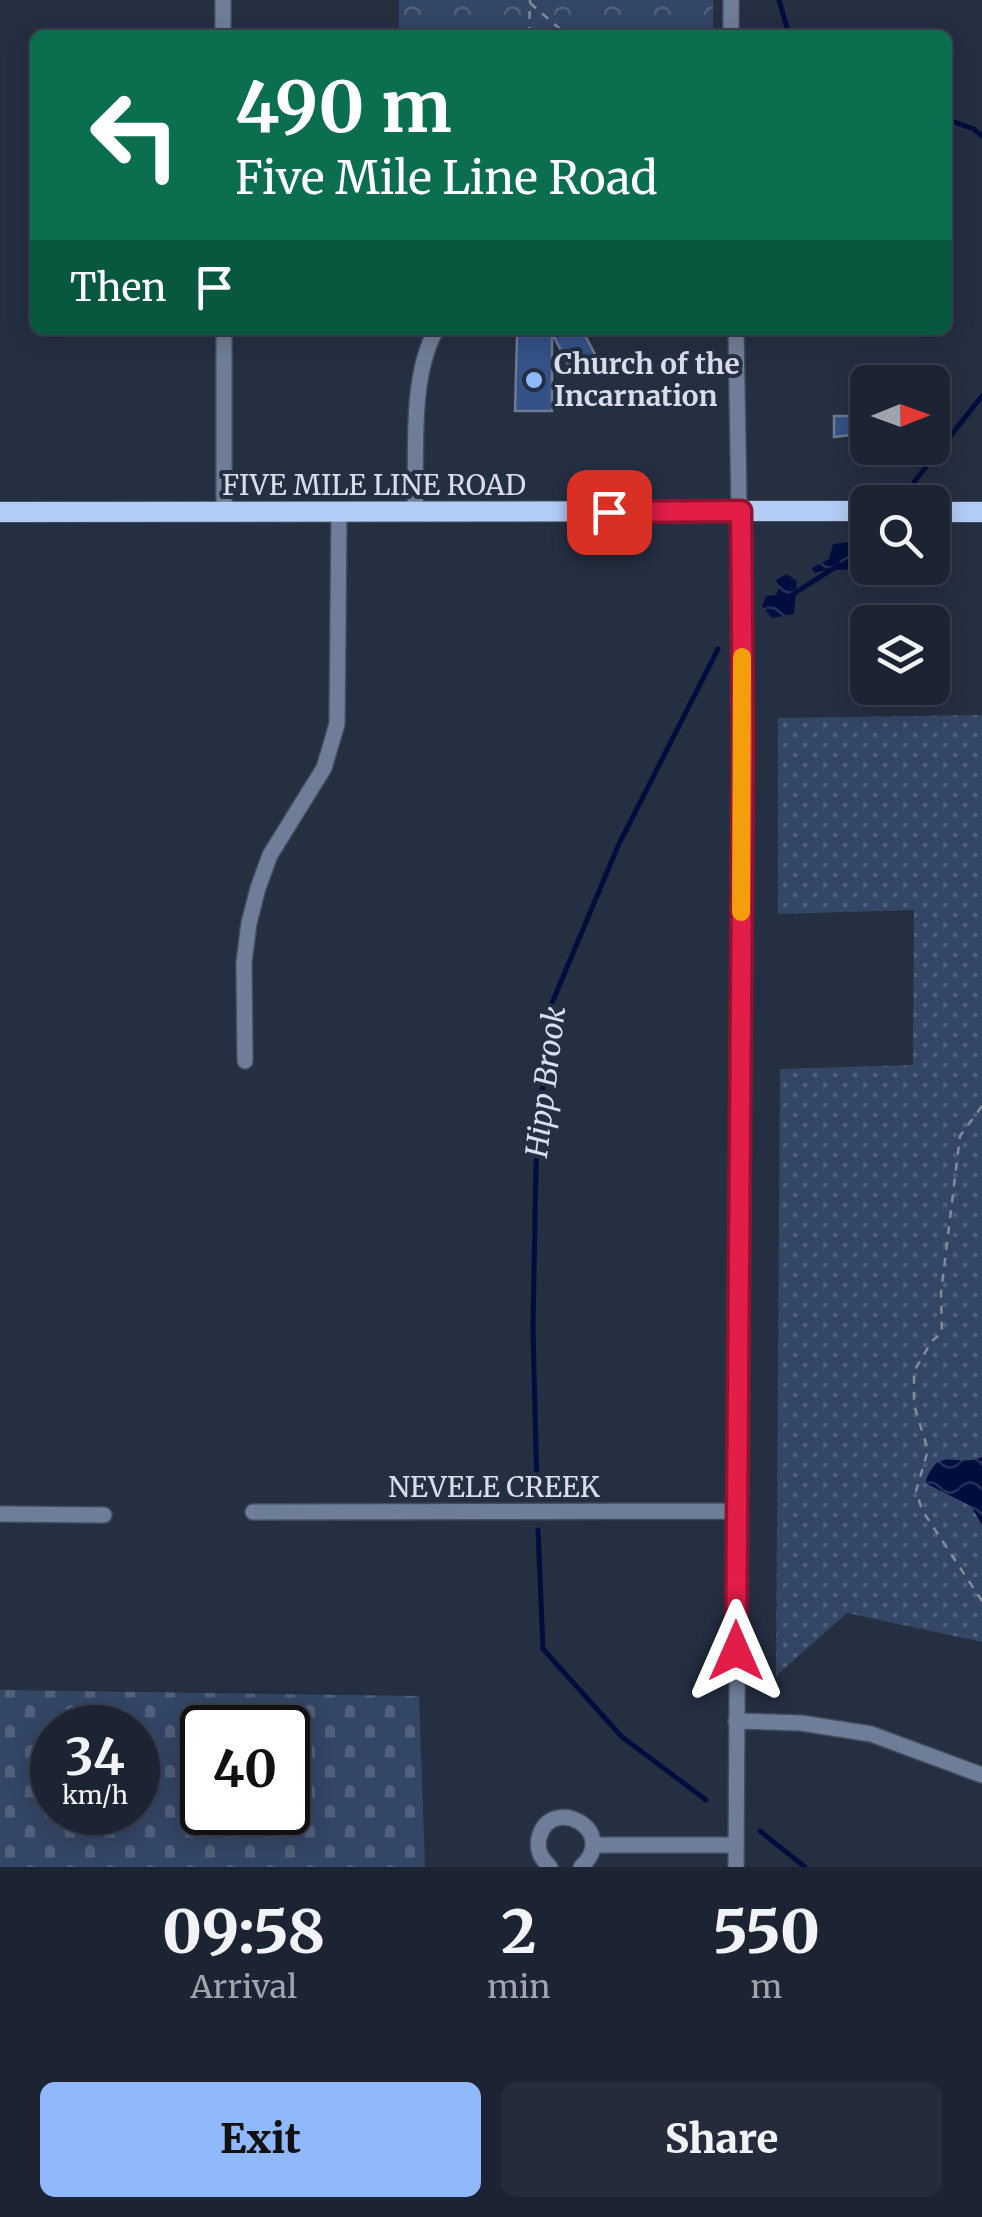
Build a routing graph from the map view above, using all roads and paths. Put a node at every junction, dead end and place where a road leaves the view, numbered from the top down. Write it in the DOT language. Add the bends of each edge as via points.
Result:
graph roads {
  1 [pos="223,0"];
  2 [pos="730,0"];
  3 [pos="530,2"];
  4 [pos="223,30"];
  5 [pos="529,30"];
  6 [pos="561,30"];
  7 [pos="731,30"];
  8 [pos="224,335"];
  9 [pos="433,335"];
  10 [pos="736,335"];
  11 [pos="741,511"];
  12 [pos="850,511"];
  13 [pos="0,512"];
  14 [pos="224,512"];
  15 [pos="338,512"];
  16 [pos="950,512"];
  17 [pos="982,512"];
  18 [pos="414,513"];
  19 [pos="245,1060"];
  20 [pos="982,1106"];
  21 [pos="253,1512"];
  22 [pos="736,1512"];
  23 [pos="0,1514"];
  24 [pos="104,1514"];
  25 [pos="982,1601"];
  26 [pos="736,1720"];
  27 [pos="982,1775"];
  28 [pos="593,1845"];
  29 [pos="736,1845"];
  30 [pos="550,1867"];
  31 [pos="581,1867"];
  32 [pos="736,1867"];
  1 -- 4 [label="street"];
  2 -- 7 [label="street"];
  3 -- 5 [label="path"];
  3 -- 6 [label="path"];
  8 -- 14 [label="street"];
  9 -- 18 [label="street" via="418,382"];
  10 -- 11 [label="street"];
  11 -- 12 [label="main road, FIVE MILE LINE ROAD"];
  11 -- 18 [label="main road, FIVE MILE LINE ROAD"];
  11 -- 22 [label="street"];
  13 -- 14 [label="main road, FIVE MILE LINE ROAD"];
  14 -- 15 [label="main road, FIVE MILE LINE ROAD"];
  15 -- 18 [label="main road, FIVE MILE LINE ROAD"];
  15 -- 19 [label="street" via="336,724 324,768 270,855 253,905 244,962"];
  16 -- 17 [label="main road"];
  20 -- 25 [label="path" via="960,1136 942,1333 914,1371 914,1405 928,1450 917,1482 922,1510"];
  21 -- 22 [label="street, NEVELE CREEK"];
  22 -- 26 [label="street"];
  23 -- 24 [label="street"];
  26 -- 27 [label="street" via="871,1734"];
  26 -- 29 [label="street"];
  28 -- 29 [label="street"];
  28 -- 30 [label="street" via="588,1828 574,1818 549,1822 538,1845"];
  28 -- 31 [label="street"];
  29 -- 32 [label="street"];
}
